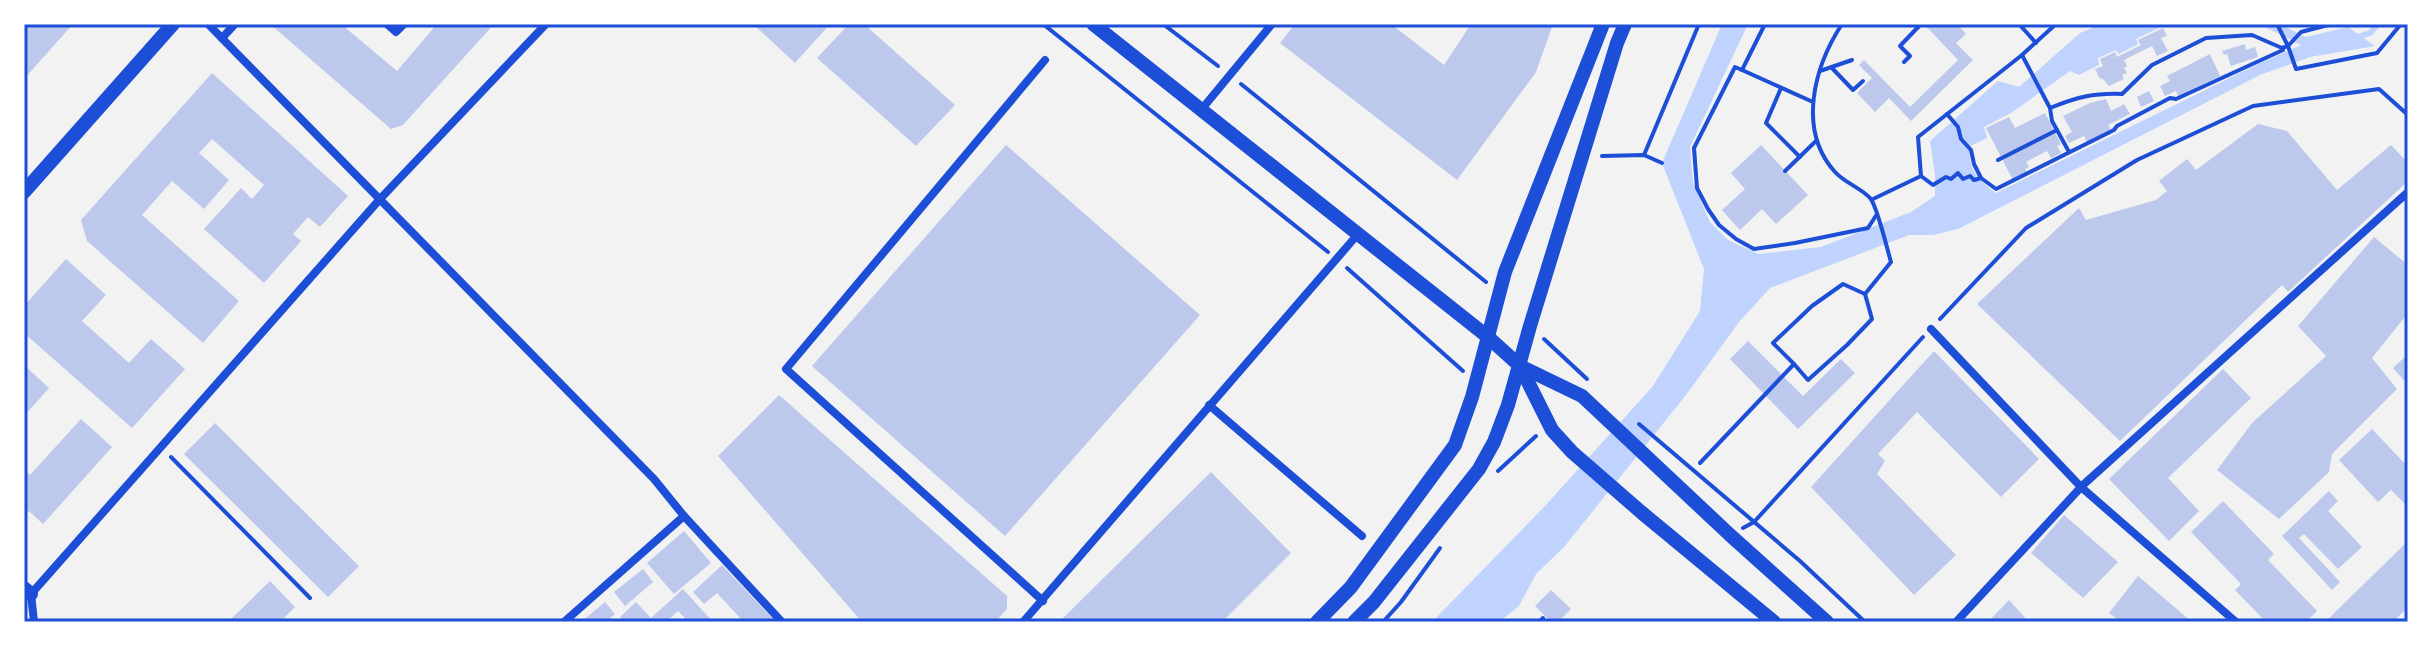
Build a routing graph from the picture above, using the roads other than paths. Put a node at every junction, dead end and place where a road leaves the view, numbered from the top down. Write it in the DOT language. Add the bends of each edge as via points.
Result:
graph roads {
  1 [pos="173,24"];
  2 [pos="208,24"];
  3 [pos="235,24"];
  4 [pos="387,24"];
  5 [pos="404,24"];
  6 [pos="546,24"];
  7 [pos="1093,24"];
  8 [pos="1272,24"];
  9 [pos="1603,24"];
  10 [pos="1625,24"];
  11 [pos="222,38"];
  12 [pos="1045,60"];
  13 [pos="1201,110"];
  14 [pos="24,192"];
  15 [pos="2408,192"];
  16 [pos="380,199"];
  17 [pos="1358,234"];
  18 [pos="1931,329"];
  19 [pos="1488,337"];
  20 [pos="1520,366"];
  21 [pos="1209,405"];
  22 [pos="2081,487"];
  23 [pos="684,516"];
  24 [pos="1362,536"];
  25 [pos="28,591"];
  26 [pos="1043,601"];
  27 [pos="780,621"];
  28 [pos="34,622"];
  29 [pos="564,622"];
  30 [pos="1023,622"];
  31 [pos="1317,622"];
  32 [pos="1354,622"];
  33 [pos="1774,622"];
  34 [pos="1827,622"];
  35 [pos="1956,622"];
  36 [pos="2236,622"];
  1 -- 14 [label="main road"];
  2 -- 11 [label="street"];
  3 -- 11 [label="street"];
  4 -- 5 [label="street" via="396,32"];
  6 -- 16 [label="street"];
  7 -- 13 [label="main road"];
  8 -- 13 [label="street"];
  9 -- 19 [label="main road" via="1505,272"];
  10 -- 20 [label="main road"];
  11 -- 16 [label="street"];
  12 -- 26 [label="street" via="786,369"];
  13 -- 17 [label="main road"];
  15 -- 22 [label="street"];
  16 -- 23 [label="street"];
  16 -- 25 [label="street"];
  17 -- 19 [label="main road"];
  17 -- 21 [label="street"];
  18 -- 22 [label="street"];
  19 -- 20 [label="main road"];
  19 -- 31 [label="main road" via="1455,445 1351,587"];
  20 -- 32 [label="main road" via="1479,469"];
  20 -- 33 [label="main road" via="1552,430 1572,452"];
  20 -- 34 [label="main road" via="1593,405"];
  21 -- 24 [label="street"];
  21 -- 26 [label="street"];
  22 -- 35 [label="street"];
  22 -- 36 [label="street"];
  23 -- 27 [label="street"];
  23 -- 29 [label="street"];
  25 -- 28 [label="street"];
  26 -- 30 [label="street"];
}
